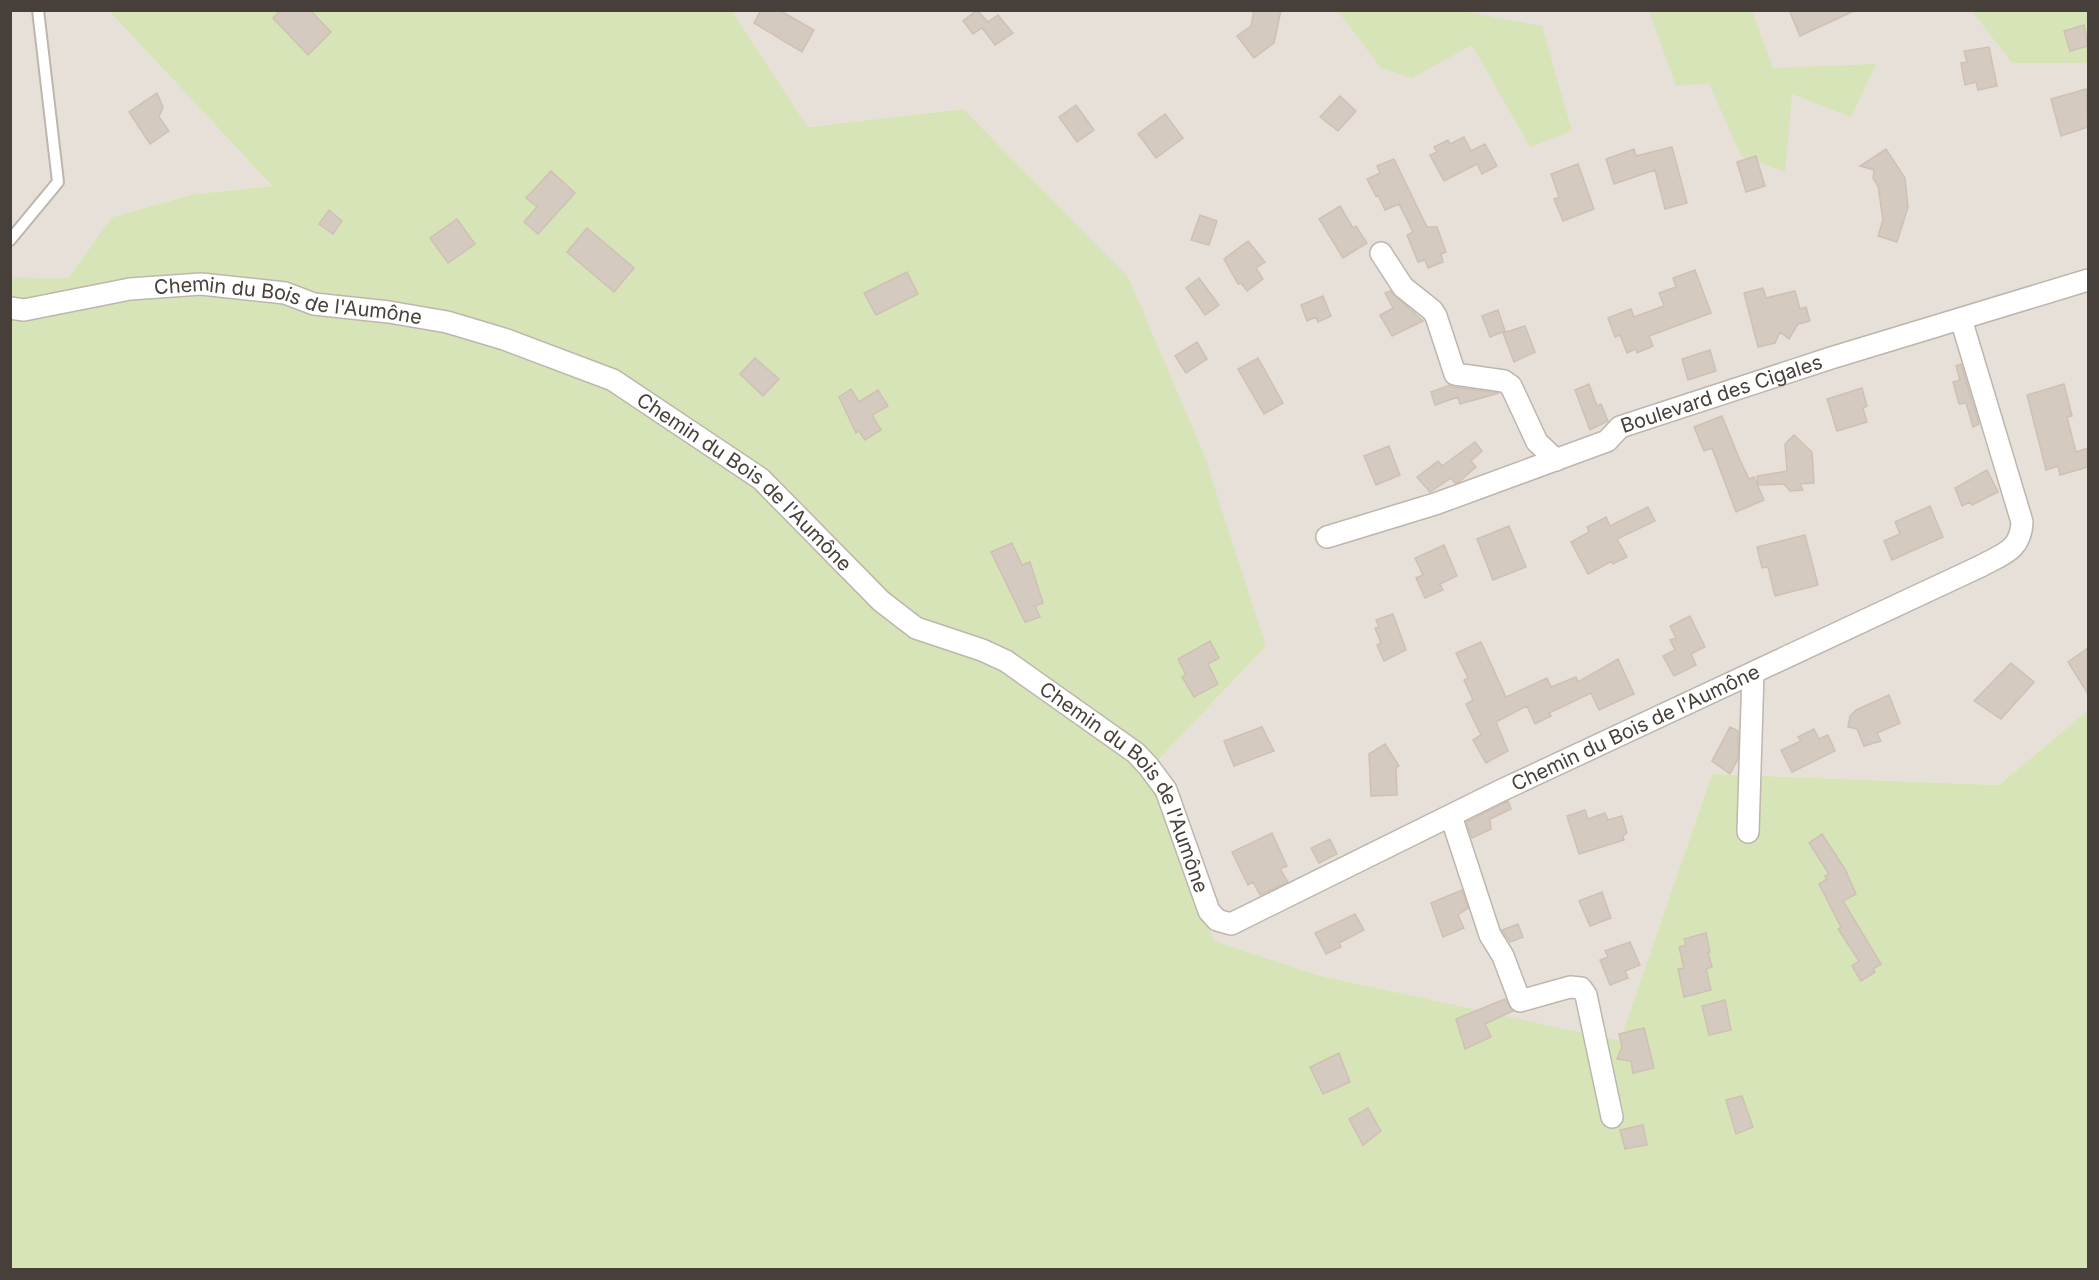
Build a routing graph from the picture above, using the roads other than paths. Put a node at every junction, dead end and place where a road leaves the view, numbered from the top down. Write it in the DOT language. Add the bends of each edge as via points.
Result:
graph roads {
  1 [pos="38,10"];
  2 [pos="10,240"];
  3 [pos="1381,253"];
  4 [pos="2088,280"];
  5 [pos="10,308"];
  6 [pos="1961,319"];
  7 [pos="1556,460"];
  8 [pos="1328,537"];
  9 [pos="1753,673"];
  10 [pos="1451,816"];
  11 [pos="1748,832"];
  12 [pos="1612,1117"];
  1 -- 2 [label="lane" via="58,182"];
  3 -- 7 [label="street" via="1404,287 1432,309 1455,375 1504,381 1511,386 1537,442"];
  4 -- 6 [label="street, Boulevard des Cigales"];
  5 -- 10 [label="street, Chemin du Bois de l'Aumône" via="24,310 130,288 201,284 285,293 314,304 447,322 613,380 761,479 881,602 916,628 1006,661 1137,753 1166,790 1209,911 1224,923 1231,924 1261,910"];
  6 -- 7 [label="street, Boulevard des Cigales" via="1620,427 1607,441"];
  6 -- 9 [label="street, Chemin du Bois de l'Aumône" via="2022,522 2021,536 2014,547 1981,566"];
  7 -- 8 [label="street, Boulevard des Cigales"];
  9 -- 10 [label="street, Chemin du Bois de l'Aumône"];
  9 -- 11 [label="street"];
  10 -- 12 [label="street" via="1490,935 1520,1001 1570,987 1581,988 1586,995"];
}
